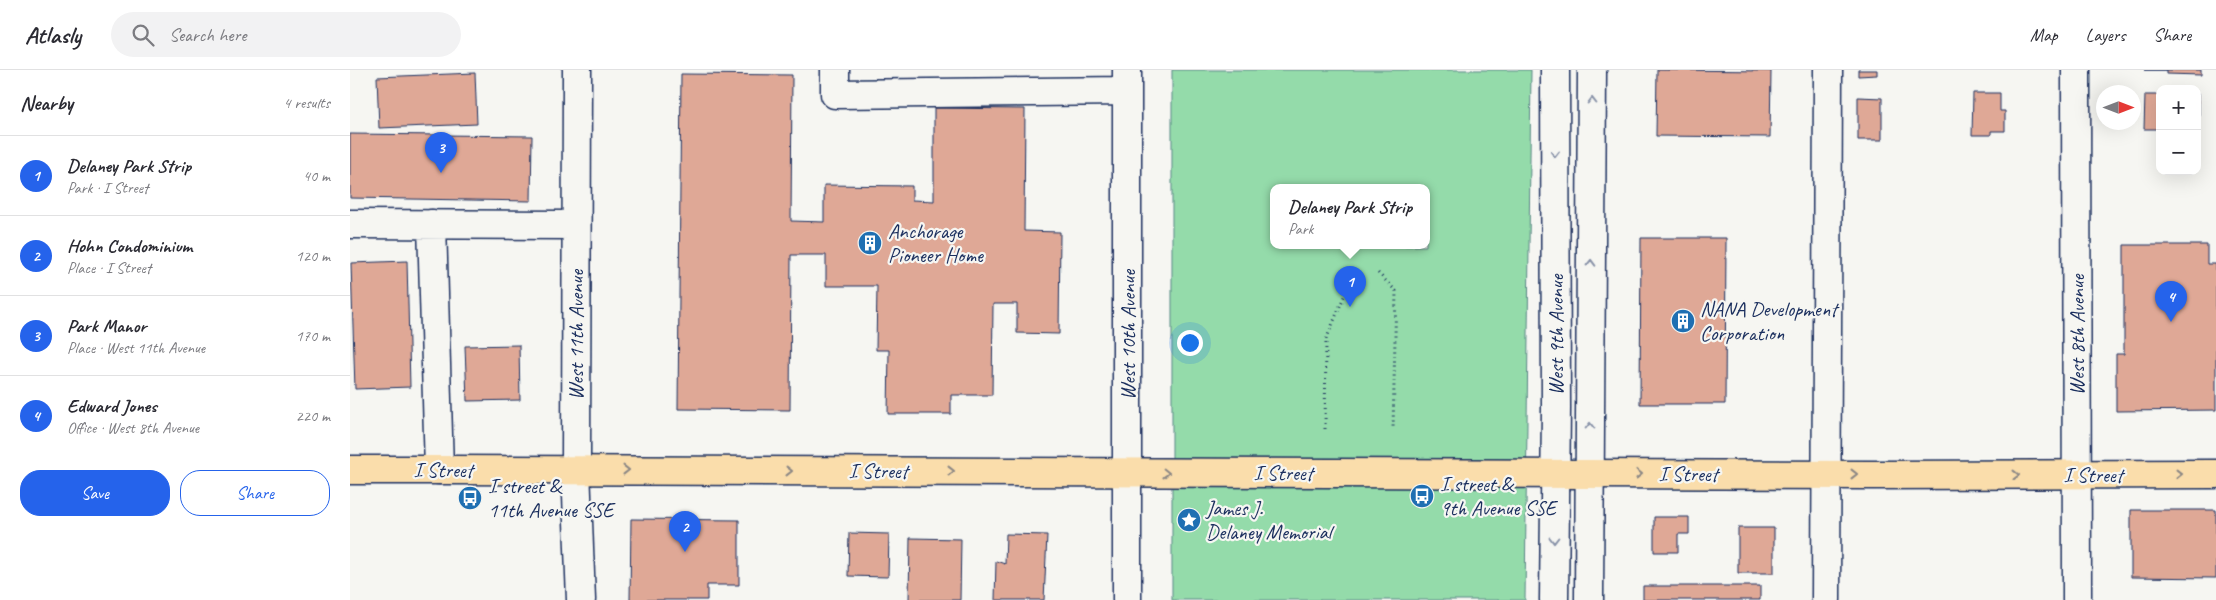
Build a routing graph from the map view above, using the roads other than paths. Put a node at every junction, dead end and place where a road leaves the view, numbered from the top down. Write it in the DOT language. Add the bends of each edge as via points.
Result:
graph roads {
  1 [pos="576,70"];
  2 [pos="835,70"];
  3 [pos="1555,70"];
  4 [pos="1592,70"];
  5 [pos="1828,70"];
  6 [pos="2076,70"];
  7 [pos="1127,80"];
  8 [pos="350,224"];
  9 [pos="432,224"];
  10 [pos="576,225"];
  11 [pos="576,469"];
  12 [pos="350,470"];
  13 [pos="439,470"];
  14 [pos="1128,472"];
  15 [pos="1554,474"];
  16 [pos="1590,474"];
  17 [pos="1826,474"];
  18 [pos="2216,474"];
  19 [pos="2078,475"];
  20 [pos="581,600"];
  21 [pos="1127,600"];
  22 [pos="1554,600"];
  23 [pos="1589,600"];
  24 [pos="1826,600"];
  25 [pos="2077,600"];
  1 -- 10 [label="street, West 11th Avenue"];
  2 -- 7 [label="street" via="835,94"];
  3 -- 15 [label="street, West 9th Avenue, one-way"];
  16 -- 4 [label="street, West 9th Avenue, one-way"];
  5 -- 17 [label="street"];
  6 -- 19 [label="street, West 8th Avenue"];
  7 -- 14 [label="street, West 10th Avenue"];
  8 -- 9 [label="street"];
  9 -- 10 [label="street"];
  9 -- 13 [label="street"];
  10 -- 11 [label="street, West 11th Avenue"];
  11 -- 13 [label="main road, I Street"];
  11 -- 14 [label="main road, I Street, one-way"];
  11 -- 20 [label="street, West 11th Avenue"];
  12 -- 13 [label="main road, I Street"];
  14 -- 15 [label="main road, I Street, one-way"];
  14 -- 21 [label="street, West 10th Avenue"];
  15 -- 16 [label="main road, I Street"];
  15 -- 22 [label="street, West 9th Avenue, one-way"];
  16 -- 17 [label="main road, I Street, one-way"];
  16 -- 23 [label="street, West 9th Avenue"];
  17 -- 19 [label="main road, I Street, one-way"];
  17 -- 24 [label="street"];
  19 -- 18 [label="main road, I Street, one-way"];
  19 -- 25 [label="street, West 8th Avenue"];
}
